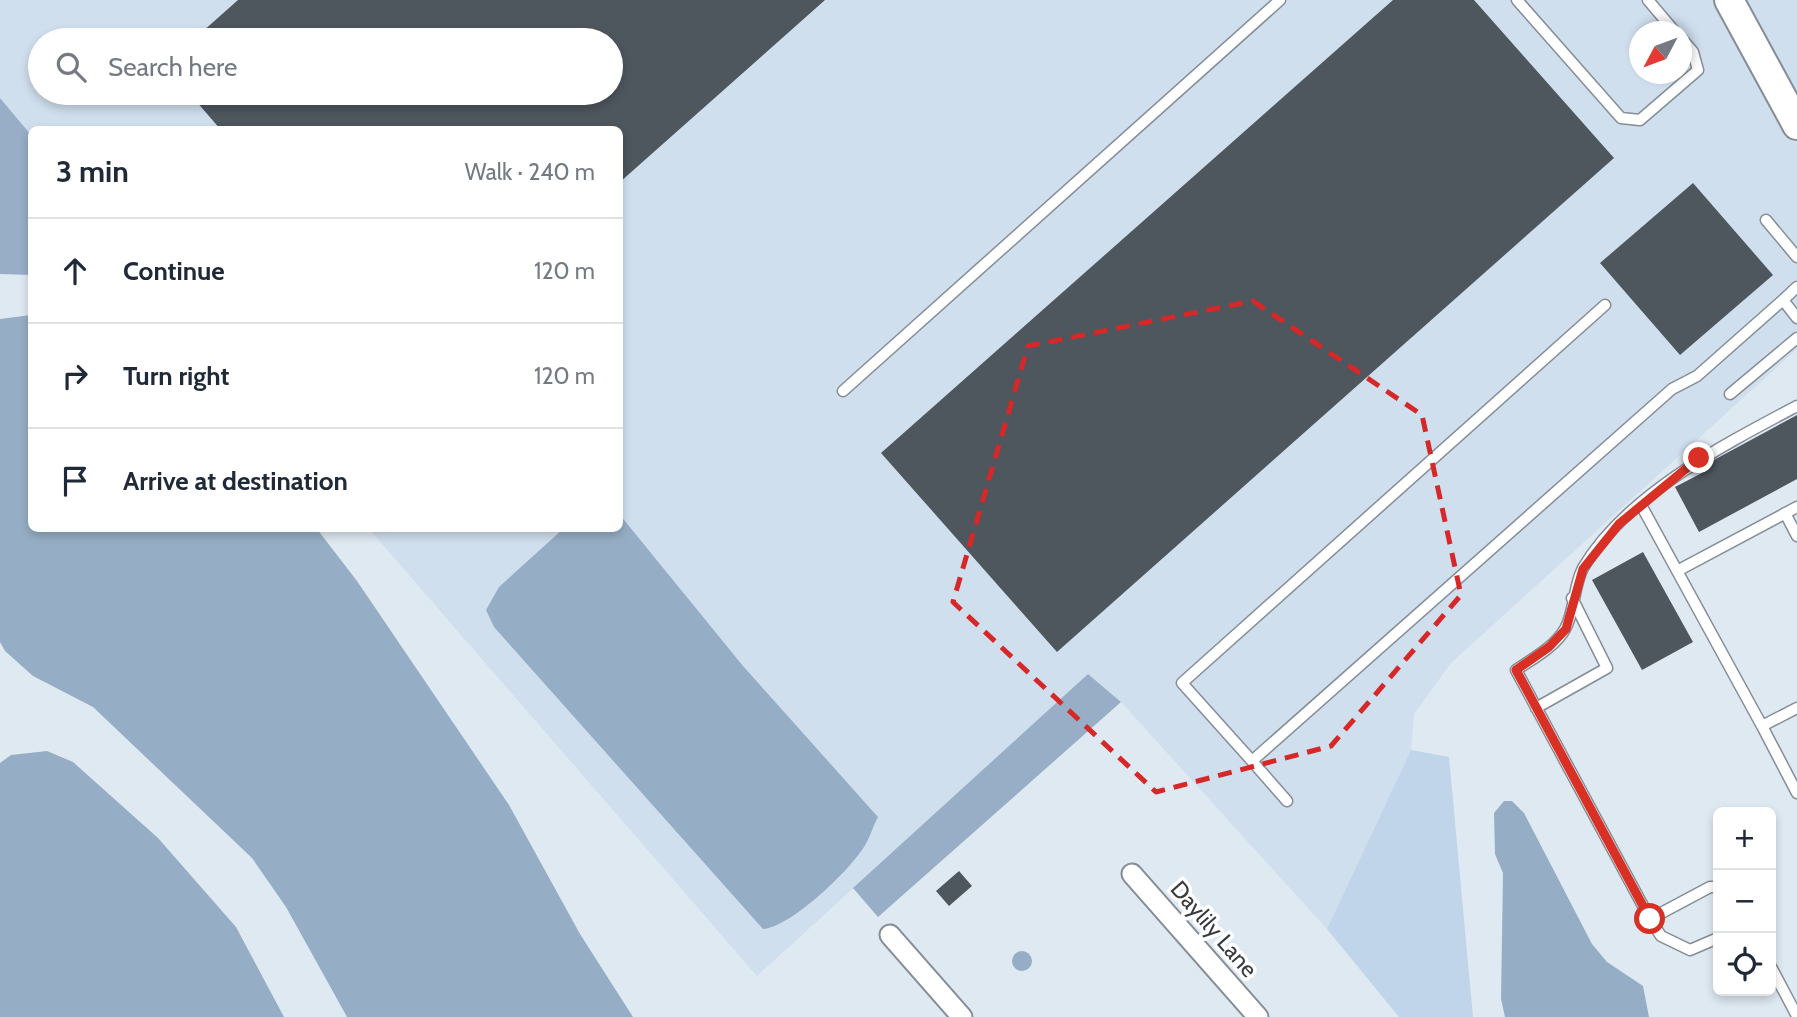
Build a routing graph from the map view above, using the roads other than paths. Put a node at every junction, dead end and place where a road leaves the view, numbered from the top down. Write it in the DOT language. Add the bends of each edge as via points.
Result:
graph roads {
  1 [pos="1280,0"];
  2 [pos="1517,0"];
  3 [pos="1648,0"];
  4 [pos="1729,0"];
  5 [pos="1666,21"];
  6 [pos="1692,51"];
  7 [pos="1692,75"];
  8 [pos="1682,84"];
  9 [pos="1797,125"];
  10 [pos="1766,219"];
  11 [pos="1797,257"];
  12 [pos="1797,287"];
  13 [pos="1783,300"];
  14 [pos="1605,305"];
  15 [pos="1797,318"];
  16 [pos="1797,338"];
  17 [pos="843,391"];
  18 [pos="1730,394"];
  19 [pos="1797,406"];
  20 [pos="1641,506"];
  21 [pos="1797,507"];
  22 [pos="1785,513"];
  23 [pos="1797,536"];
  24 [pos="1677,571"];
  25 [pos="1572,598"];
  26 [pos="1536,708"];
  27 [pos="1797,708"];
  28 [pos="1762,726"];
  29 [pos="1252,761"];
  30 [pos="1797,793"];
  31 [pos="1287,801"];
  32 [pos="1132,874"];
  33 [pos="1713,887"];
  34 [pos="1650,919"];
  35 [pos="890,935"];
  36 [pos="1713,940"];
  37 [pos="1776,976"];
  38 [pos="1797,1016"];
  39 [pos="962,1017"];
  40 [pos="1258,1017"];
  1 -- 17 [label="lane"];
  2 -- 8 [label="lane" via="1621,118 1640,120"];
  3 -- 5 [label="lane"];
  4 -- 9 [label="street"];
  6 -- 7 [label="lane" via="1698,70"];
  10 -- 11 [label="lane"];
  12 -- 13 [label="lane"];
  13 -- 15 [label="lane"];
  13 -- 29 [label="lane" via="1697,376 1672,390"];
  14 -- 29 [label="lane" via="1182,683"];
  16 -- 18 [label="lane"];
  19 -- 20 [label="lane" via="1699,458"];
  20 -- 24 [label="lane"];
  20 -- 25 [label="lane" via="1619,524 1583,569"];
  21 -- 22 [label="lane"];
  22 -- 23 [label="lane"];
  22 -- 24 [label="lane"];
  24 -- 28 [label="lane"];
  25 -- 26 [label="lane" via="1566,629 1516,670"];
  25 -- 26 [label="lane" via="1608,668"];
  26 -- 34 [label="lane"];
  27 -- 28 [label="lane"];
  28 -- 30 [label="lane"];
  29 -- 31 [label="lane"];
  32 -- 40 [label="street, Daylily Lane"];
  33 -- 34 [label="lane"];
  34 -- 36 [label="lane" via="1661,936 1690,950"];
  35 -- 39 [label="street"];
  37 -- 38 [label="lane"];
}
